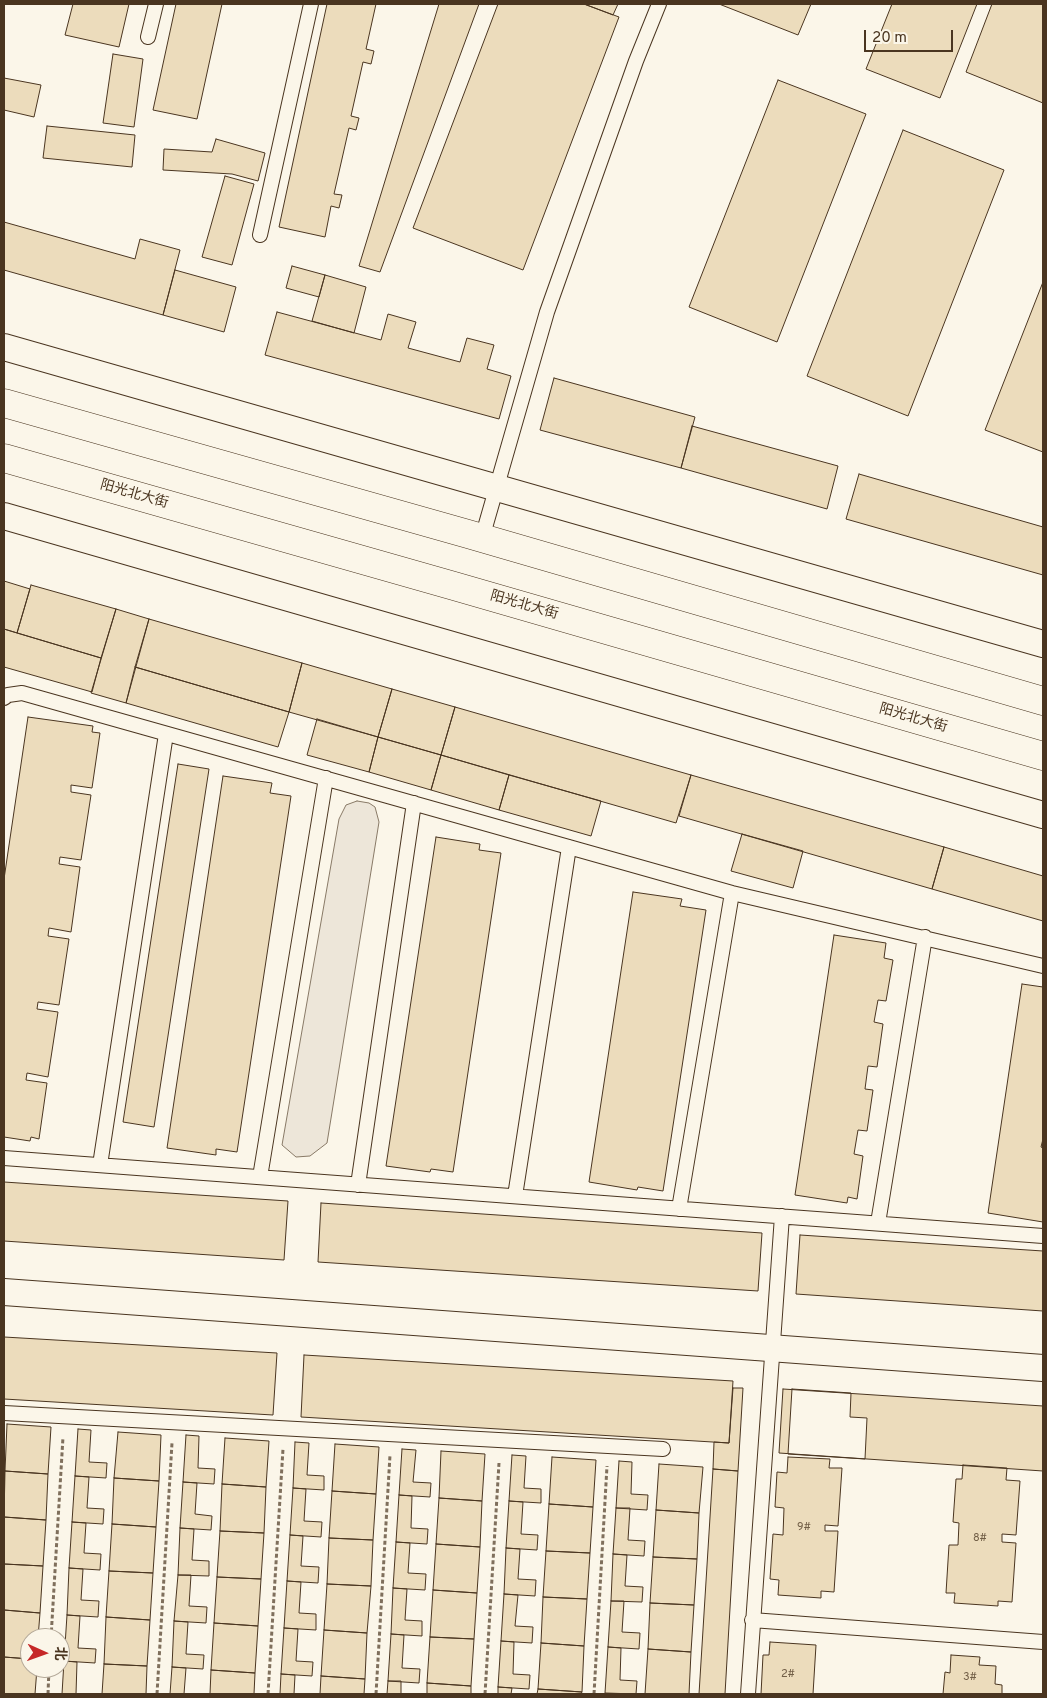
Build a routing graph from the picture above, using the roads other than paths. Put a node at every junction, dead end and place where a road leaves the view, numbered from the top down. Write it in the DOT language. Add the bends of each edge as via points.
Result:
graph roads {
  1 [pos="156,4"];
  2 [pos="311,4"];
  3 [pos="659,4"];
  4 [pos="148,38"];
  5 [pos="260,235"];
  6 [pos="4,347"];
  7 [pos="4,403"];
  8 [pos="4,458"];
  9 [pos="496,488"];
  10 [pos="4,516"];
  11 [pos="482,538"];
  12 [pos="1043,644"];
  13 [pos="4,698"];
  14 [pos="1043,701"];
  15 [pos="166,734"];
  16 [pos="1043,756"];
  17 [pos="326,778"];
  18 [pos="414,803"];
  19 [pos="1043,815"];
  20 [pos="570,847"];
  21 [pos="732,892"];
  22 [pos="925,937"];
  23 [pos="1043,966"];
  24 [pos="4,1158"];
  25 [pos="100,1165"];
  26 [pos="260,1177"];
  27 [pos="358,1184"];
  28 [pos="515,1196"];
  29 [pos="679,1209"];
  30 [pos="782,1216"];
  31 [pos="878,1223"];
  32 [pos="1043,1236"];
  33 [pos="4,1292"];
  34 [pos="772,1349"];
  35 [pos="1043,1368"];
  36 [pos="4,1413"];
  37 [pos="662,1448"];
  38 [pos="752,1620"];
  39 [pos="1043,1642"];
  40 [pos="748,1694"];
  1 -- 4 [label="lane"];
  2 -- 5 [label="lane"];
  3 -- 9 [label="lane" via="548,312"];
  6 -- 9 [label="street"];
  7 -- 11 [label="highway"];
  8 -- 16 [label="highway, 阳光北大街"];
  9 -- 11 [label="lane"];
  9 -- 12 [label="street"];
  10 -- 19 [label="street"];
  11 -- 14 [label="highway"];
  13 -- 15 [label="lane" via="22,693"];
  15 -- 17 [label="lane"];
  15 -- 25 [label="lane"];
  17 -- 18 [label="lane"];
  17 -- 26 [label="lane"];
  18 -- 20 [label="lane"];
  18 -- 27 [label="lane"];
  20 -- 21 [label="lane"];
  20 -- 28 [label="lane"];
  21 -- 22 [label="lane"];
  21 -- 29 [label="lane"];
  22 -- 23 [label="lane"];
  22 -- 31 [label="lane"];
  24 -- 25 [label="lane"];
  25 -- 26 [label="lane"];
  26 -- 27 [label="lane"];
  27 -- 28 [label="lane"];
  28 -- 29 [label="lane"];
  29 -- 30 [label="lane"];
  30 -- 31 [label="lane"];
  30 -- 34 [label="lane"];
  31 -- 32 [label="lane"];
  33 -- 34 [label="street"];
  34 -- 35 [label="street"];
  34 -- 38 [label="lane"];
  36 -- 37 [label="lane"];
  38 -- 39 [label="lane"];
  38 -- 40 [label="lane"];
}
